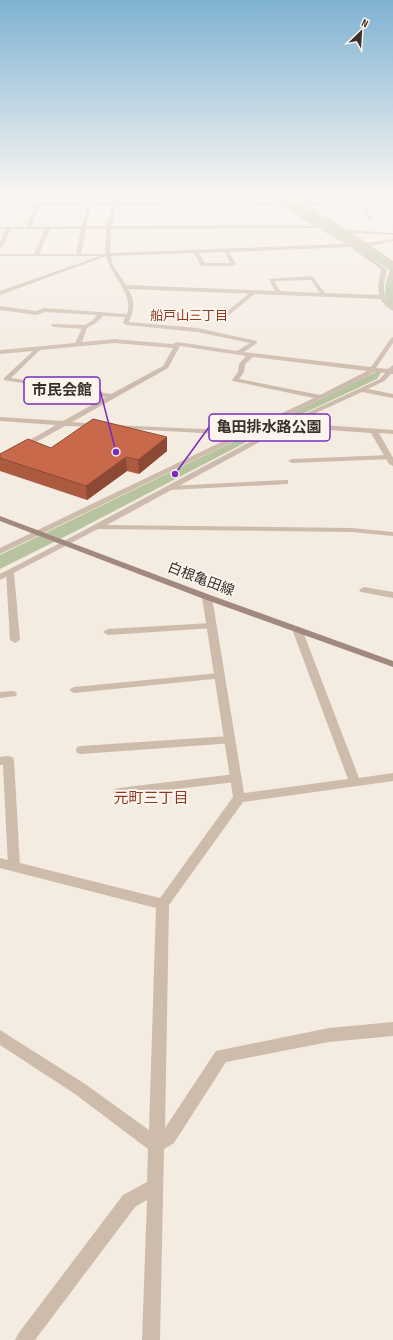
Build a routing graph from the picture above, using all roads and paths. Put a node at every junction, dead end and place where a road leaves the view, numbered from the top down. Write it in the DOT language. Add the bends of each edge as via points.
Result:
graph roads {
  1 [pos="108,255"];
  2 [pos="0,256"];
  3 [pos="17,256"];
  4 [pos="106,256"];
  5 [pos="198,256"];
  6 [pos="229,256"];
  7 [pos="365,256"];
  8 [pos="383,257"];
  9 [pos="393,257"];
  10 [pos="393,263"];
  11 [pos="125,286"];
  12 [pos="254,292"];
  13 [pos="278,292"];
  14 [pos="0,293"];
  15 [pos="323,294"];
  16 [pos="383,297"];
  17 [pos="0,308"];
  18 [pos="393,309"];
  19 [pos="102,314"];
  20 [pos="226,315"];
  21 [pos="130,316"];
  22 [pos="54,325"];
  23 [pos="85,327"];
  24 [pos="393,339"];
  25 [pos="78,344"];
  26 [pos="178,344"];
  27 [pos="0,347"];
  28 [pos="38,348"];
  29 [pos="14,350"];
  30 [pos="0,352"];
  31 [pos="238,353"];
  32 [pos="251,355"];
  33 [pos="372,370"];
  34 [pos="392,370"];
  35 [pos="349,383"];
  36 [pos="363,390"];
  37 [pos="112,396"];
  38 [pos="321,396"];
  39 [pos="393,396"];
  40 [pos="0,419"];
  41 [pos="62,424"];
  42 [pos="285,425"];
  43 [pos="374,431"];
  44 [pos="393,432"];
  45 [pos="246,433"];
  46 [pos="389,457"];
  47 [pos="0,460"];
  48 [pos="292,461"];
  49 [pos="393,464"];
  50 [pos="285,482"];
  51 [pos="169,488"];
  52 [pos="0,518"];
  53 [pos="97,527"];
  54 [pos="40,532"];
  55 [pos="393,534"];
  56 [pos="67,543"];
  57 [pos="0,551"];
  58 [pos="10,573"];
  59 [pos="0,578"];
  60 [pos="364,590"];
  61 [pos="393,595"];
  62 [pos="207,597"];
  63 [pos="211,626"];
  64 [pos="297,629"];
  65 [pos="108,632"];
  66 [pos="15,640"];
  67 [pos="393,664"];
  68 [pos="219,676"];
  69 [pos="74,690"];
  70 [pos="12,694"];
  71 [pos="0,695"];
  72 [pos="230,740"];
  73 [pos="81,750"];
  74 [pos="0,761"];
  75 [pos="393,777"];
  76 [pos="235,778"];
  77 [pos="355,782"];
  78 [pos="119,792"];
  79 [pos="239,798"];
  80 [pos="0,862"];
  81 [pos="14,866"];
  82 [pos="163,904"];
  83 [pos="393,1029"];
  84 [pos="0,1037"];
  85 [pos="156,1145"];
  86 [pos="155,1187"];
  87 [pos="24,1340"];
  88 [pos="151,1340"];
  1 -- 11 [label="street" via="110,265"];
  2 -- 3 [label="street"];
  4 -- 14 [label="street"];
  5 -- 6 [label="street" via="203,265 233,264"];
  7 -- 16 [label="street" via="384,269 380,292"];
  8 -- 9 [label="street"];
  8 -- 10 [label="street"];
  11 -- 12 [label="street"];
  11 -- 21 [label="street" via="131,300"];
  12 -- 13 [label="street"];
  12 -- 20 [label="street"];
  13 -- 15 [label="street"];
  13 -- 15 [label="street" via="271,280 312,278"];
  15 -- 16 [label="street"];
  16 -- 18 [label="street"];
  17 -- 19 [label="street" via="36,313 44,310"];
  19 -- 21 [label="street"];
  19 -- 23 [label="street"];
  21 -- 31 [label="street" via="126,323 197,330 255,342"];
  22 -- 23 [label="street"];
  23 -- 25 [label="street"];
  24 -- 33 [label="street"];
  25 -- 26 [label="street"];
  25 -- 28 [label="street"];
  26 -- 31 [label="street"];
  26 -- 37 [label="street" via="166,367"];
  27 -- 29 [label="street"];
  28 -- 29 [label="street"];
  28 -- 37 [label="street" via="6,379"];
  29 -- 30 [label="street"];
  31 -- 32 [label="street"];
  32 -- 33 [label="street"];
  32 -- 38 [label="street" via="242,364 241,372 235,380"];
  33 -- 34 [label="street"];
  33 -- 35 [label="street"];
  34 -- 36 [label="street" via="382,380"];
  35 -- 36 [label="street"];
  35 -- 38 [label="street"];
  36 -- 39 [label="street"];
  36 -- 42 [label="street"];
  37 -- 41 [label="street"];
  38 -- 45 [label="street"];
  40 -- 41 [label="street"];
  41 -- 45 [label="street"];
  41 -- 47 [label="street"];
  42 -- 43 [label="street"];
  42 -- 51 [label="street"];
  43 -- 44 [label="street"];
  43 -- 46 [label="street"];
  45 -- 54 [label="street"];
  46 -- 48 [label="street"];
  46 -- 49 [label="street"];
  50 -- 51 [label="street"];
  51 -- 53 [label="street"];
  52 -- 54 [label="main road, 白根亀田線"];
  53 -- 55 [label="street" via="352,530"];
  53 -- 56 [label="street"];
  54 -- 56 [label="main road, 白根亀田線"];
  54 -- 57 [label="street"];
  56 -- 58 [label="street"];
  56 -- 62 [label="main road, 白根亀田線"];
  58 -- 59 [label="street"];
  58 -- 66 [label="street"];
  60 -- 61 [label="street"];
  62 -- 63 [label="street"];
  62 -- 64 [label="main road, 白根亀田線"];
  63 -- 65 [label="street"];
  63 -- 68 [label="street"];
  64 -- 67 [label="main road, 白根亀田線"];
  64 -- 77 [label="street"];
  68 -- 69 [label="street"];
  68 -- 72 [label="street"];
  70 -- 71 [label="street"];
  72 -- 73 [label="street"];
  72 -- 76 [label="street"];
  74 -- 81 [label="street" via="8,760"];
  75 -- 77 [label="street"];
  76 -- 78 [label="street"];
  76 -- 79 [label="street"];
  77 -- 79 [label="street"];
  79 -- 82 [label="street"];
  80 -- 81 [label="street"];
  81 -- 82 [label="street"];
  82 -- 85 [label="street"];
  83 -- 85 [label="street" via="369,1030 292,1042 221,1056 168,1137"];
  84 -- 85 [label="street" via="80,1089"];
  85 -- 86 [label="street"];
  86 -- 87 [label="street" via="129,1201"];
  86 -- 88 [label="street"];
}
